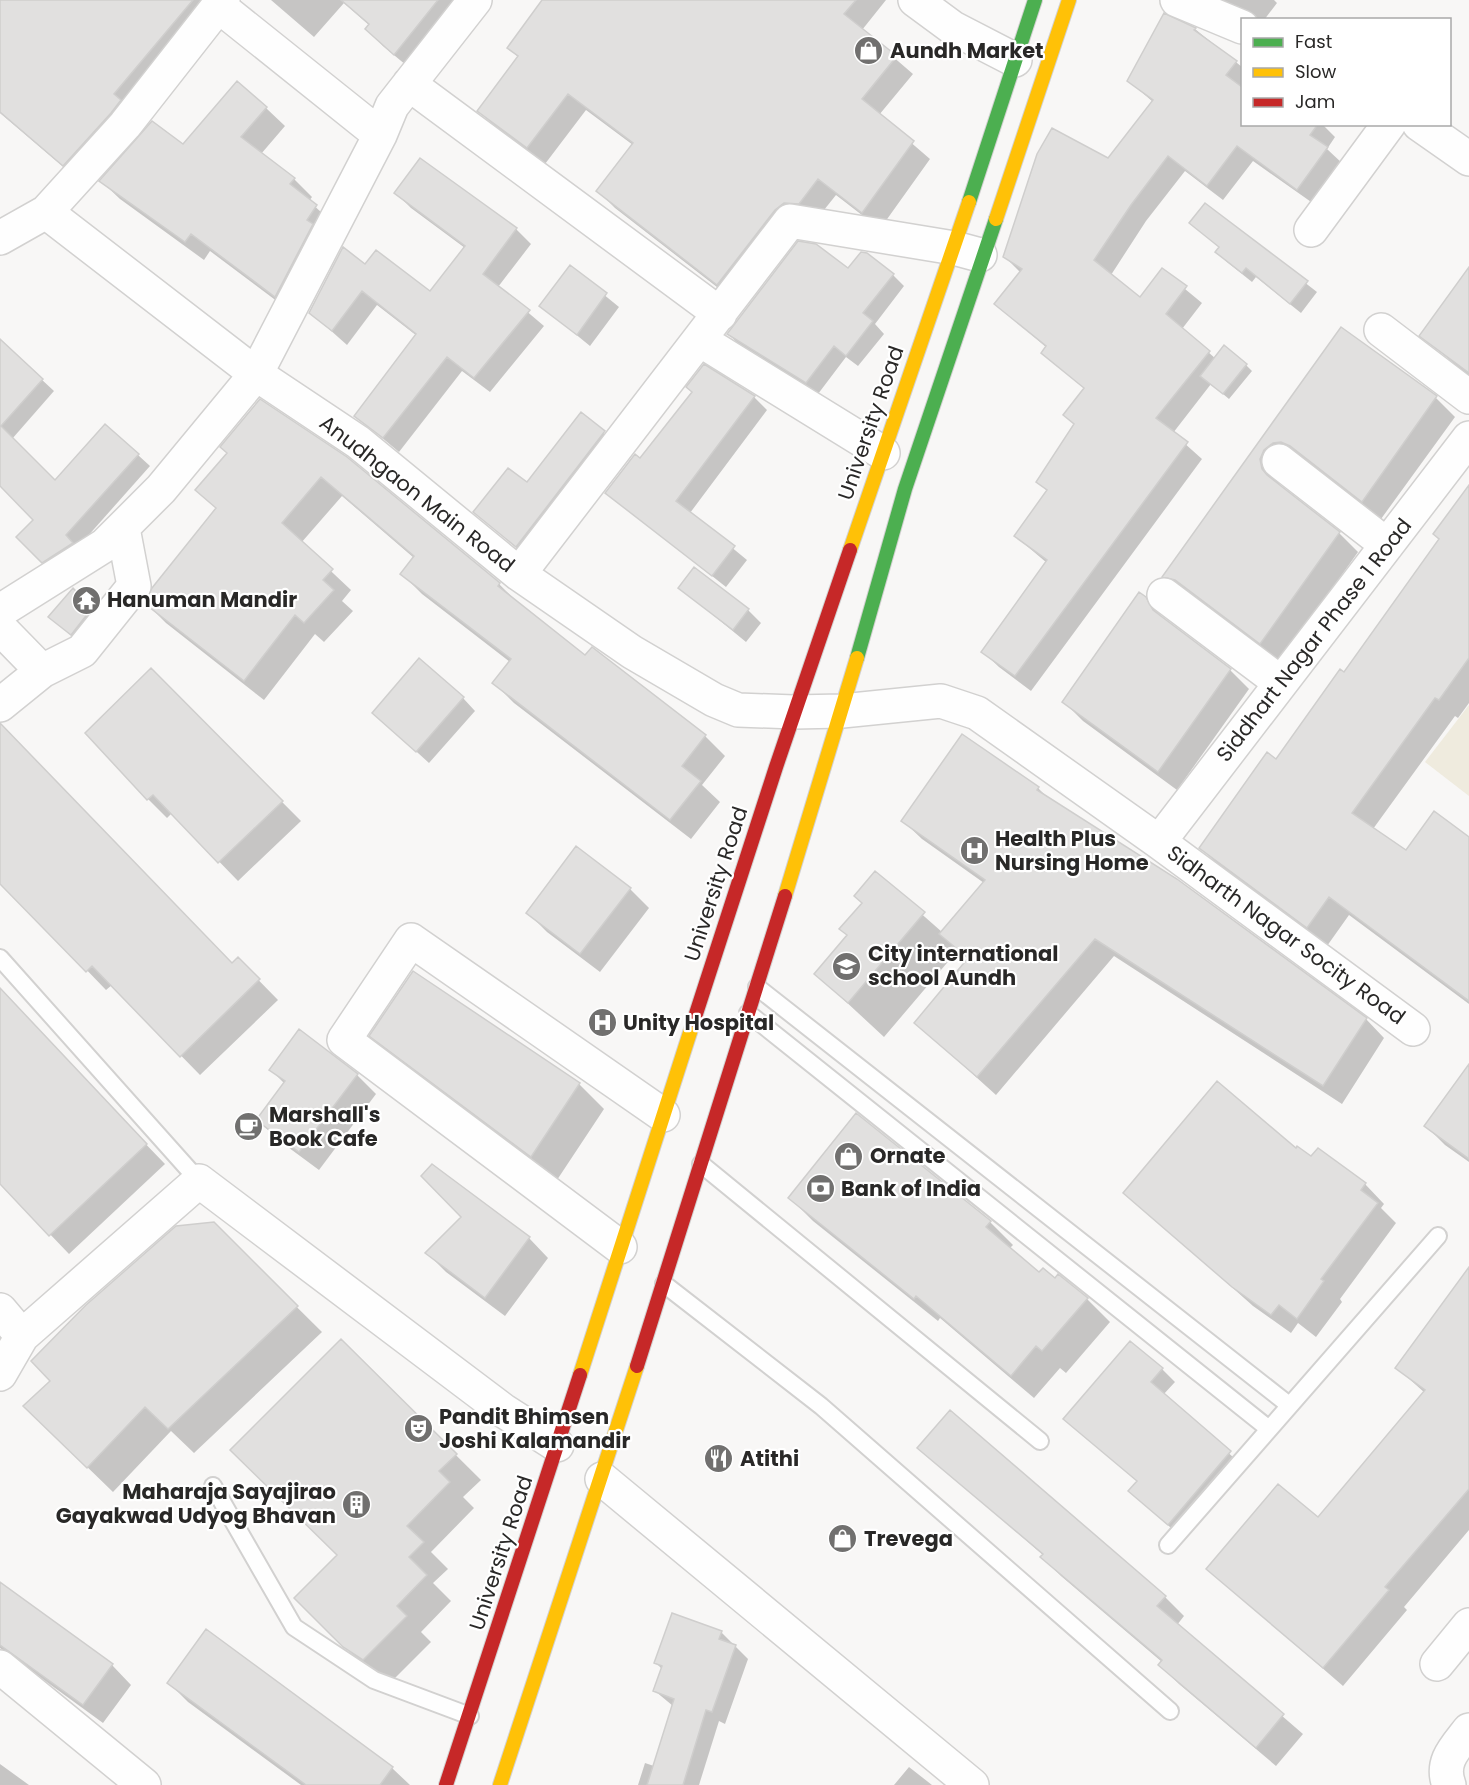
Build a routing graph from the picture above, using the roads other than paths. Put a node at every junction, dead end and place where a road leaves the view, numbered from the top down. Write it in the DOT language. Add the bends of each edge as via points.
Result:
graph roads {
  1 [pos="475,0"];
  2 [pos="915,0"];
  3 [pos="1035,0"];
  4 [pos="1069,0"];
  5 [pos="1178,0"];
  6 [pos="222,3"];
  7 [pos="1241,27"];
  8 [pos="1015,60"];
  9 [pos="409,84"];
  10 [pos="1388,126"];
  11 [pos="1422,126"];
  12 [pos="380,135"];
  13 [pos="1469,159"];
  14 [pos="46,212"];
  15 [pos="1311,230"];
  16 [pos="0,238"];
  17 [pos="968,252"];
  18 [pos="720,314"];
  19 [pos="1381,330"];
  20 [pos="700,340"];
  21 [pos="256,374"];
  22 [pos="1469,397"];
  23 [pos="1469,438"];
  24 [pos="883,453"];
  25 [pos="1279,461"];
  26 [pos="123,528"];
  27 [pos="1387,545"];
  28 [pos="519,574"];
  29 [pos="1164,595"];
  30 [pos="0,611"];
  31 [pos="0,628"];
  32 [pos="42,671"];
  33 [pos="1281,683"];
  34 [pos="0,705"];
  35 [pos="842,711"];
  36 [pos="794,712"];
  37 [pos="1159,842"];
  38 [pos="0,958"];
  39 [pos="757,987"];
  40 [pos="748,1013"];
  41 [pos="1413,1029"];
  42 [pos="663,1115"];
  43 [pos="701,1164"];
  44 [pos="199,1181"];
  45 [pos="1438,1236"];
  46 [pos="620,1247"];
  47 [pos="664,1284"];
  48 [pos="0,1310"];
  49 [pos="22,1335"];
  50 [pos="0,1374"];
  51 [pos="1289,1405"];
  52 [pos="1269,1429"];
  53 [pos="1040,1441"];
  54 [pos="557,1445"];
  55 [pos="602,1479"];
  56 [pos="213,1486"];
  57 [pos="1168,1545"];
  58 [pos="1469,1625"];
  59 [pos="1437,1664"];
  60 [pos="0,1667"];
  61 [pos="1170,1712"];
  62 [pos="470,1716"];
  63 [pos="1469,1730"];
  64 [pos="144,1785"];
  65 [pos="446,1785"];
  66 [pos="500,1785"];
  67 [pos="972,1785"];
  68 [pos="1449,1785"];
  1 -- 9 [label="street"];
  2 -- 8 [label="street" via="953,28"];
  3 -- 8 [label="main road, University Road"];
  4 -- 17 [label="main road, University Road"];
  5 -- 7 [label="street"];
  6 -- 12 [label="street"];
  6 -- 14 [label="street" via="124,125"];
  8 -- 17 [label="main road, University Road"];
  9 -- 12 [label="street" via="392,106"];
  9 -- 18 [label="street"];
  10 -- 15 [label="street"];
  11 -- 13 [label="street"];
  12 -- 21 [label="street"];
  14 -- 16 [label="street"];
  14 -- 21 [label="street, Anudhgaon Main Road"];
  17 -- 18 [label="street" via="790,221"];
  17 -- 24 [label="main road, University Road"];
  17 -- 35 [label="main road, University Road"];
  18 -- 20 [label="street"];
  19 -- 22 [label="street"];
  20 -- 24 [label="street"];
  20 -- 28 [label="street"];
  21 -- 26 [label="street" via="162,489"];
  21 -- 28 [label="street, Anudhgaon Main Road" via="358,442"];
  23 -- 27 [label="street, Siddhart Nagar Phase 1 Road"];
  24 -- 36 [label="main road, University Road"];
  25 -- 27 [label="street"];
  26 -- 30 [label="street" via="105,545"];
  26 -- 32 [label="street" via="134,586 82,651"];
  27 -- 33 [label="street, Siddhart Nagar Phase 1 Road"];
  28 -- 36 [label="street, Anudhgaon Main Road" via="632,652 714,700 738,710"];
  29 -- 33 [label="street"];
  31 -- 32 [label="street"];
  32 -- 34 [label="street"];
  33 -- 37 [label="street, Siddhart Nagar Phase 1 Road"];
  35 -- 36 [label="street, Anudhgaon Main Road"];
  35 -- 37 [label="street, Sidharth Nagar Socity Road" via="941,701 976,713"];
  35 -- 39 [label="main road, University Road"];
  36 -- 42 [label="main road, University Road"];
  37 -- 41 [label="street, Sidharth Nagar Socity Road"];
  38 -- 44 [label="lane"];
  39 -- 40 [label="main road, University Road"];
  39 -- 51 [label="lane"];
  40 -- 43 [label="main road, University Road"];
  40 -- 52 [label="lane"];
  42 -- 46 [label="main road, University Road"];
  42 -- 46 [label="street" via="411,940 344,1040"];
  43 -- 47 [label="main road, University Road"];
  43 -- 53 [label="lane"];
  44 -- 49 [label="street"];
  44 -- 54 [label="street" via="504,1411"];
  45 -- 51 [label="lane"];
  46 -- 54 [label="main road, University Road"];
  47 -- 55 [label="main road, University Road"];
  47 -- 61 [label="lane" via="821,1406"];
  48 -- 49 [label="street"];
  49 -- 50 [label="street"];
  51 -- 52 [label="lane"];
  52 -- 57 [label="lane"];
  54 -- 62 [label="main road, University Road"];
  55 -- 66 [label="main road, University Road"];
  55 -- 67 [label="street"];
  56 -- 62 [label="lane" via="294,1627 374,1680"];
  58 -- 59 [label="street"];
  60 -- 64 [label="street"];
  62 -- 65 [label="main road, University Road"];
  63 -- 68 [label="street" via="1450,1754 1444,1773"];
}
